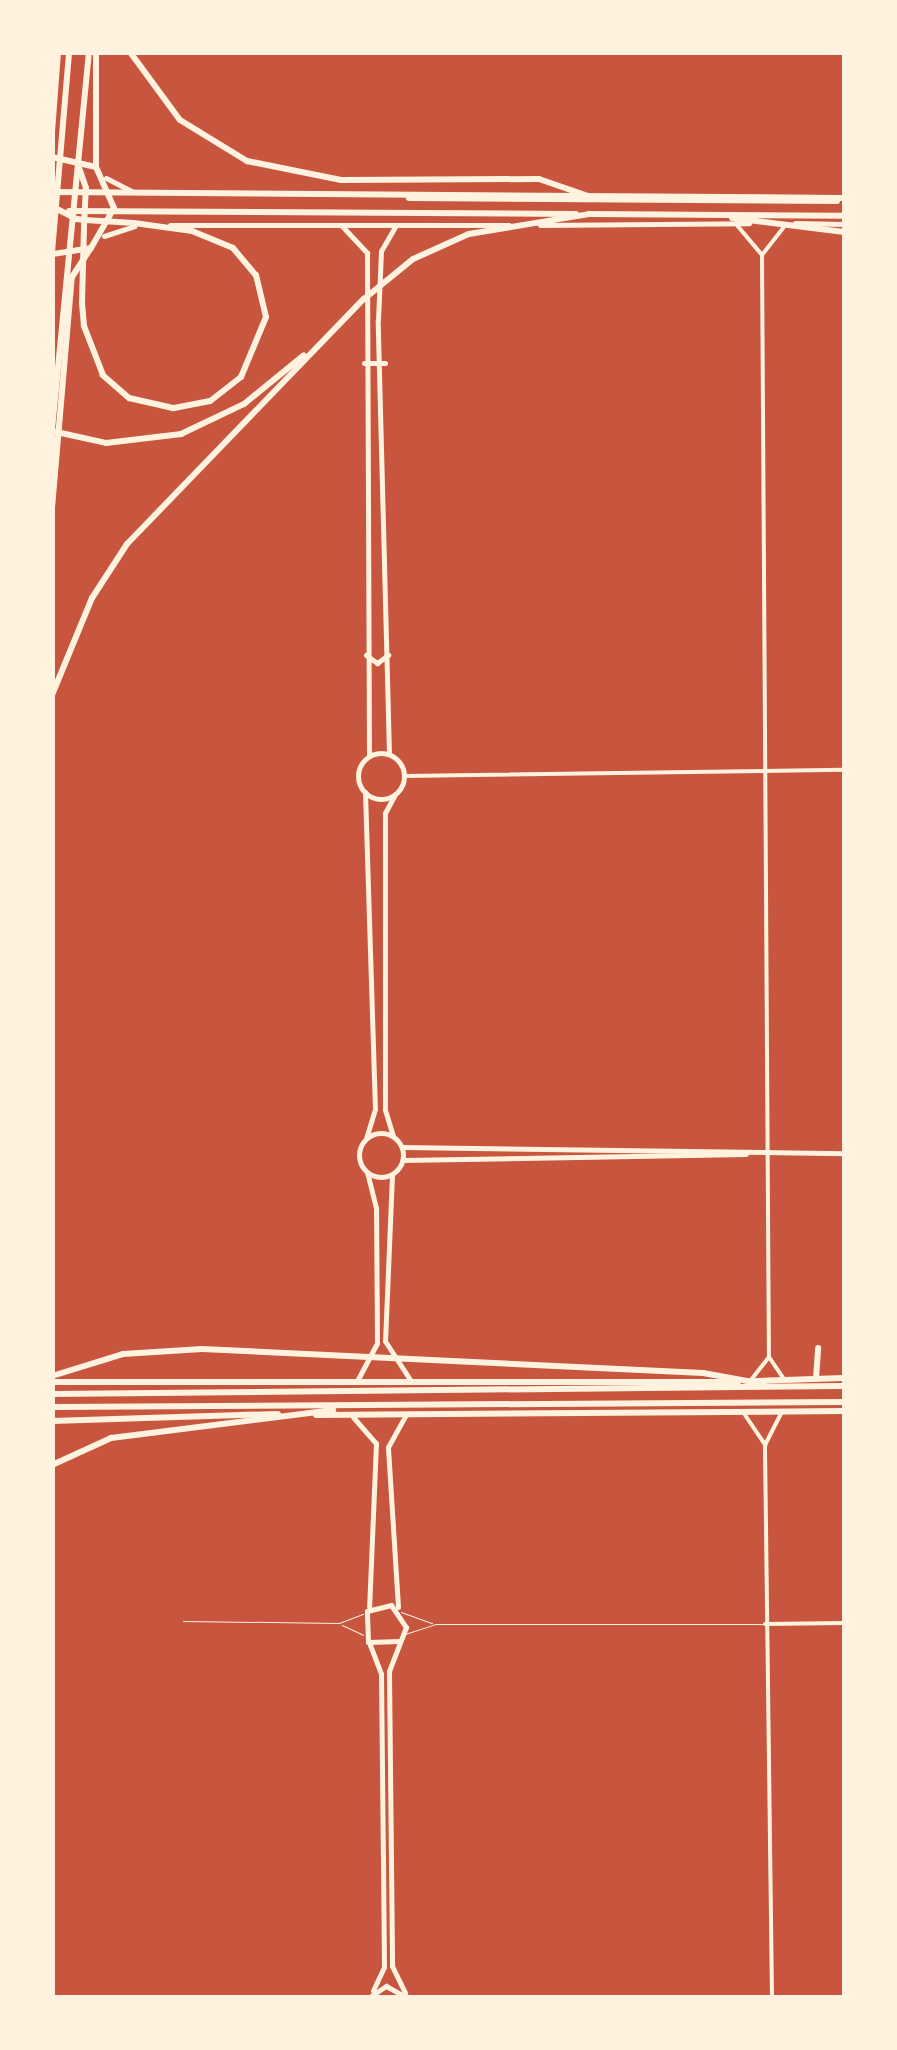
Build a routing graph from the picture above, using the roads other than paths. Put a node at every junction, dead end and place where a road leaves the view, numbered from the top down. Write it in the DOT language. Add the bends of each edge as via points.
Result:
graph roads {
  1 [pos="58,52"];
  2 [pos="70,52"];
  3 [pos="92,52"];
  4 [pos="130,52"];
  5 [pos="52,132"];
  6 [pos="57,158"];
  7 [pos="78,165"];
  8 [pos="96,168"];
  9 [pos="52,176"];
  10 [pos="106,178"];
  11 [pos="52,192"];
  12 [pos="588,196"];
  13 [pos="844,199"];
  14 [pos="56,210"];
  15 [pos="590,214"];
  16 [pos="844,216"];
  17 [pos="729,219"];
  18 [pos="787,223"];
  19 [pos="844,224"];
  20 [pos="342,226"];
  21 [pos="396,226"];
  22 [pos="844,232"];
  23 [pos="104,236"];
  24 [pos="91,248"];
  25 [pos="381,251"];
  26 [pos="52,253"];
  27 [pos="368,253"];
  28 [pos="762,255"];
  29 [pos="331,332"];
  30 [pos="385,363"];
  31 [pos="363,364"];
  32 [pos="52,430"];
  33 [pos="52,508"];
  34 [pos="365,653"];
  35 [pos="389,654"];
  36 [pos="52,695"];
  37 [pos="389,754"];
  38 [pos="369,756"];
  39 [pos="766,770"];
  40 [pos="844,770"];
  41 [pos="404,776"];
  42 [pos="364,792"];
  43 [pos="394,794"];
  44 [pos="393,1136"];
  45 [pos="366,1138"];
  46 [pos="402,1147"];
  47 [pos="844,1153"];
  48 [pos="746,1154"];
  49 [pos="769,1154"];
  50 [pos="404,1160"];
  51 [pos="366,1172"];
  52 [pos="392,1175"];
  53 [pos="818,1348"];
  54 [pos="769,1357"];
  55 [pos="52,1379"];
  56 [pos="816,1379"];
  57 [pos="789,1380"];
  58 [pos="356,1381"];
  59 [pos="412,1382"];
  60 [pos="747,1382"];
  61 [pos="844,1382"];
  62 [pos="775,1386"];
  63 [pos="52,1394"];
  64 [pos="844,1402"];
  65 [pos="52,1407"];
  66 [pos="337,1408"];
  67 [pos="844,1411"];
  68 [pos="743,1412"];
  69 [pos="782,1412"];
  70 [pos="406,1415"];
  71 [pos="350,1416"];
  72 [pos="52,1421"];
  73 [pos="764,1445"];
  74 [pos="52,1464"];
  75 [pos="400,1611"];
  76 [pos="366,1612"];
  77 [pos="182,1621"];
  78 [pos="339,1623"];
  79 [pos="844,1623"];
  80 [pos="435,1624"];
  81 [pos="765,1624"];
  82 [pos="404,1634"];
  83 [pos="363,1635"];
  84 [pos="400,1641"];
  85 [pos="368,1642"];
  86 [pos="384,1856"];
  87 [pos="392,1856"];
  88 [pos="369,1995"];
  89 [pos="408,1996"];
  90 [pos="772,1998"];
  1 -- 5 [label="main road"];
  2 -- 6 [label="main road"];
  3 -- 7 [label="main road"];
  3 -- 8 [label="main road"];
  4 -- 12 [label="main road" via="180,120 247,160 341,180 539,179"];
  6 -- 8 [label="main road"];
  6 -- 9 [label="main road"];
  6 -- 26 [label="main road"];
  7 -- 14 [label="main road" via="86,188 84,215 84,225 84,240 82,303 84,326 103,375 130,398 173,408 210,401 241,377 266,316 256,274 233,248 192,231 134,223 85,220 77,219"];
  7 -- 32 [label="main road"];
  8 -- 10 [label="main road"];
  10 -- 13 [label="street" via="156,194"];
  10 -- 23 [label="main road" via="114,208"];
  11 -- 12 [label="main road"];
  12 -- 13 [label="main road"];
  14 -- 15 [label="main road"];
  15 -- 17 [label="main road"];
  15 -- 29 [label="main road" via="434,248"];
  16 -- 17 [label="main road"];
  17 -- 18 [label="street"];
  17 -- 21 [label="street"];
  17 -- 22 [label="main road" via="776,230"];
  17 -- 28 [label="street" via="752,234"];
  18 -- 19 [label="street"];
  18 -- 28 [label="street"];
  20 -- 21 [label="street"];
  20 -- 23 [label="street" via="146,224"];
  20 -- 27 [label="street"];
  21 -- 25 [label="street"];
  23 -- 24 [label="main road"];
  24 -- 26 [label="main road"];
  24 -- 33 [label="main road" via="72,276"];
  25 -- 27 [label="street"];
  25 -- 30 [label="street"];
  27 -- 31 [label="street"];
  28 -- 39 [label="street"];
  29 -- 32 [label="main road" via="244,404 181,434 106,443"];
  29 -- 36 [label="main road" via="127,544 75,632"];
  30 -- 31 [label="street"];
  30 -- 35 [label="street"];
  31 -- 34 [label="street"];
  34 -- 35 [label="street" via="376,663"];
  34 -- 38 [label="street" via="374,692"];
  35 -- 37 [label="street"];
  37 -- 38 [label="street"];
  37 -- 41 [label="street"];
  38 -- 42 [label="street" via="358,770"];
  39 -- 40 [label="street"];
  39 -- 41 [label="street"];
  39 -- 49 [label="street"];
  41 -- 43 [label="street"];
  42 -- 43 [label="street"];
  42 -- 45 [label="street" via="375,1090"];
  43 -- 44 [label="street" via="385,813"];
  44 -- 45 [label="street"];
  44 -- 46 [label="street"];
  45 -- 51 [label="street" via="359,1151"];
  46 -- 48 [label="street"];
  46 -- 50 [label="street"];
  47 -- 49 [label="street"];
  48 -- 49 [label="street"];
  48 -- 50 [label="street"];
  49 -- 54 [label="street"];
  50 -- 52 [label="street"];
  51 -- 52 [label="street"];
  51 -- 58 [label="street" via="376,1208 377,1344"];
  52 -- 59 [label="street" via="386,1341"];
  53 -- 56 [label="main road"];
  54 -- 57 [label="street"];
  54 -- 60 [label="street"];
  55 -- 58 [label="main road"];
  55 -- 62 [label="main road" via="123,1354 202,1349 704,1373"];
  56 -- 57 [label="main road"];
  56 -- 61 [label="main road"];
  57 -- 60 [label="main road"];
  58 -- 59 [label="main road"];
  59 -- 60 [label="main road"];
  61 -- 62 [label="main road"];
  62 -- 63 [label="main road"];
  64 -- 66 [label="main road"];
  65 -- 66 [label="main road"];
  66 -- 74 [label="main road" via="290,1422 110,1438"];
  67 -- 69 [label="main road"];
  68 -- 69 [label="main road"];
  68 -- 70 [label="main road"];
  68 -- 73 [label="street"];
  69 -- 73 [label="street"];
  70 -- 71 [label="main road"];
  70 -- 75 [label="street" via="388,1447"];
  71 -- 72 [label="main road"];
  71 -- 76 [label="street" via="371,1426 376,1443 376,1588"];
  73 -- 81 [label="street"];
  75 -- 76 [label="street"];
  75 -- 80 [label="lane"];
  75 -- 82 [label="street"];
  76 -- 78 [label="lane"];
  76 -- 83 [label="street"];
  77 -- 78 [label="lane"];
  78 -- 83 [label="lane"];
  79 -- 81 [label="street"];
  80 -- 81 [label="lane"];
  80 -- 82 [label="lane"];
  81 -- 90 [label="street"];
  82 -- 84 [label="street"];
  83 -- 85 [label="street"];
  84 -- 85 [label="street"];
  84 -- 87 [label="street" via="389,1671"];
  85 -- 86 [label="street" via="381,1674"];
  86 -- 87 [label="street"];
  86 -- 88 [label="street" via="384,1967"];
  87 -- 89 [label="street" via="392,1966"];
  88 -- 89 [label="street"];
}
